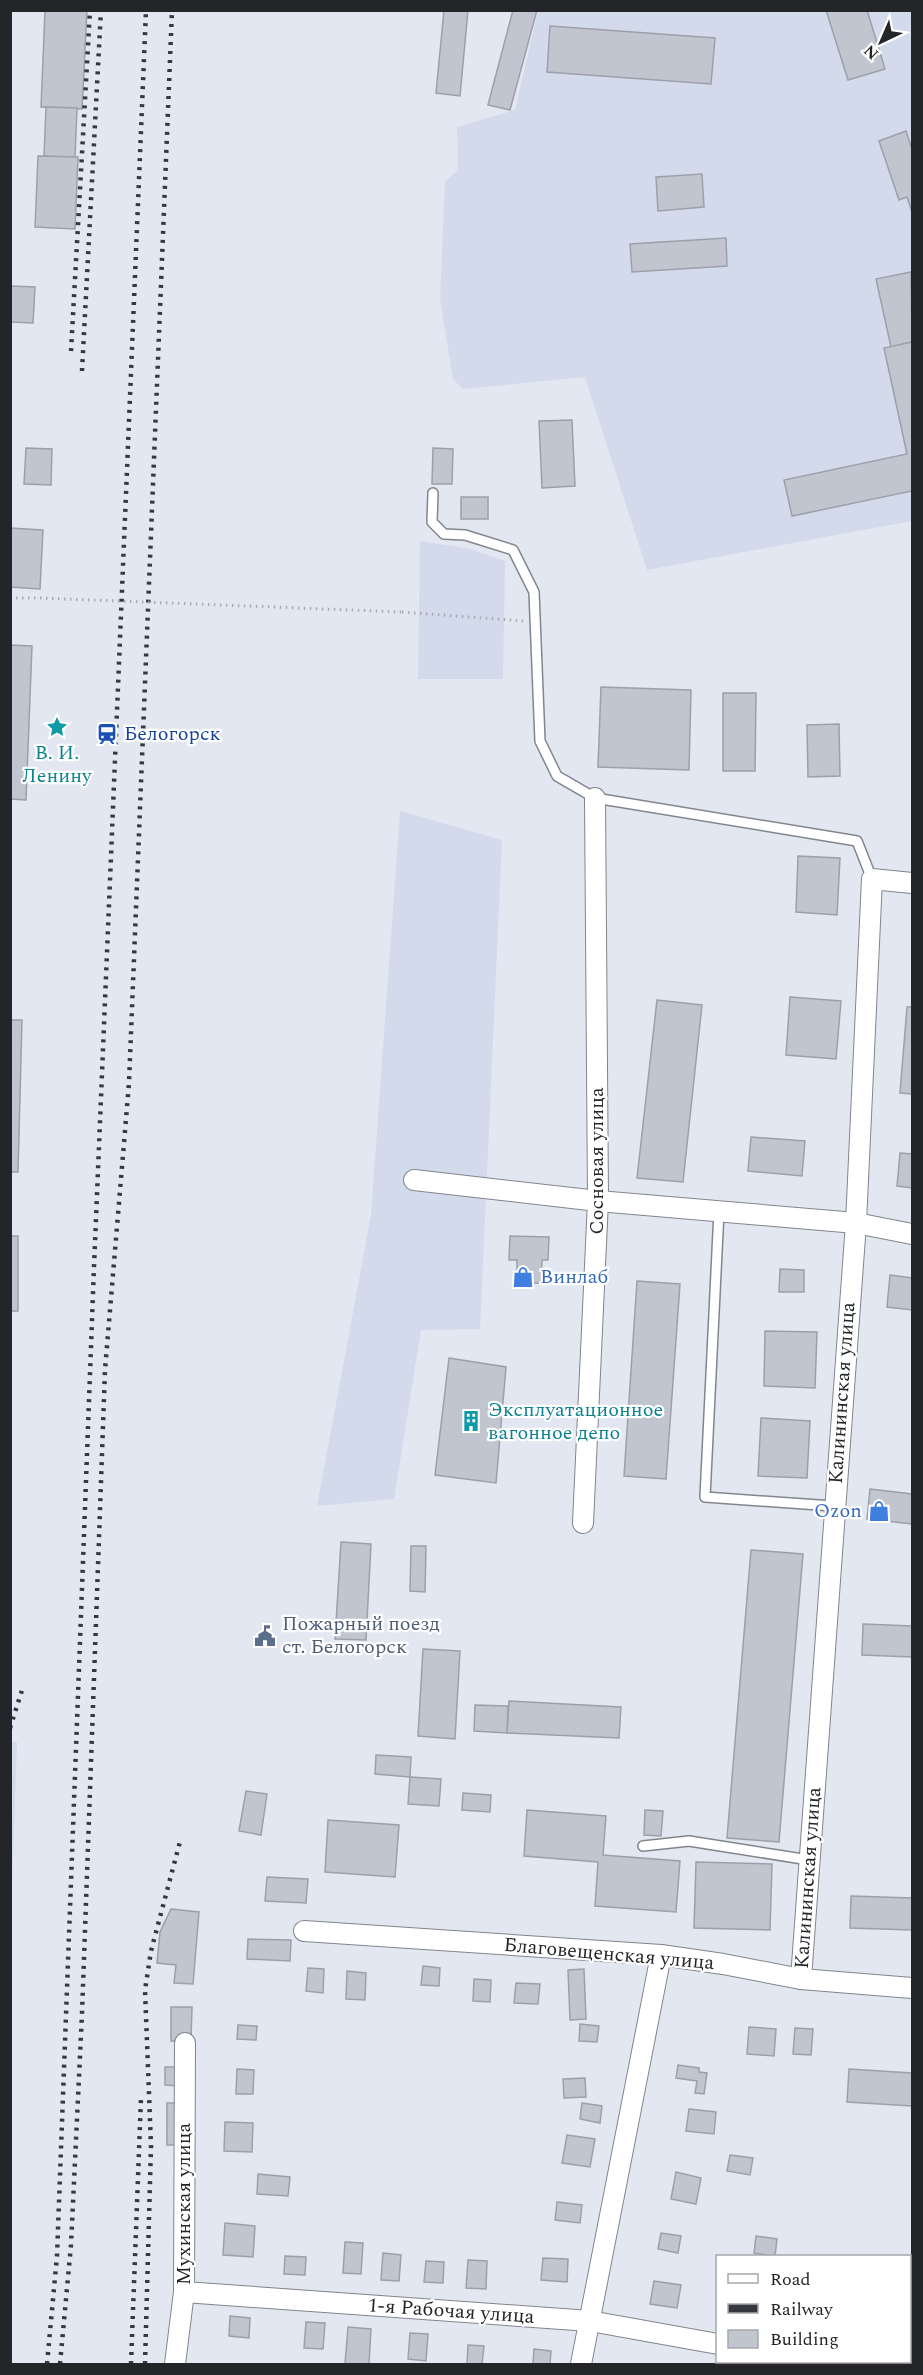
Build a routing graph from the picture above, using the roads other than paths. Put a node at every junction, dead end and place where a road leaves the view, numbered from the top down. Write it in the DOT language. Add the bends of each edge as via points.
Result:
graph roads {
  1 [pos="433,493"];
  2 [pos="595,798"];
  3 [pos="872,879"];
  4 [pos="912,882"];
  5 [pos="414,1180"];
  6 [pos="598,1201"];
  7 [pos="719,1211"];
  8 [pos="856,1223"];
  9 [pos="912,1234"];
  10 [pos="833,1506"];
  11 [pos="583,1523"];
  12 [pos="643,1846"];
  13 [pos="809,1860"];
  14 [pos="304,1931"];
  15 [pos="661,1955"];
  16 [pos="801,1979"];
  17 [pos="912,1989"];
  18 [pos="185,2043"];
  19 [pos="184,2292"];
  20 [pos="590,2321"];
  21 [pos="716,2344"];
  22 [pos="175,2364"];
  23 [pos="581,2364"];
  1 -- 2 [label="lane" via="432,522 444,534 465,535 513,550 534,592 540,741 556,776"];
  2 -- 3 [label="lane" via="857,841"];
  2 -- 6 [label="street, Сосновая улица"];
  3 -- 4 [label="street"];
  3 -- 8 [label="street, Калининская улица"];
  5 -- 6 [label="street"];
  6 -- 7 [label="street"];
  6 -- 11 [label="street, Сосновая улица"];
  7 -- 8 [label="street"];
  7 -- 10 [label="lane" via="705,1497"];
  8 -- 9 [label="street"];
  8 -- 10 [label="street, Калининская улица"];
  10 -- 13 [label="street, Калининская улица"];
  12 -- 13 [label="lane" via="690,1841"];
  13 -- 16 [label="street, Калининская улица"];
  14 -- 15 [label="street, Благовещенская улица"];
  15 -- 16 [label="street, Благовещенская улица"];
  15 -- 20 [label="street"];
  16 -- 17 [label="street, Благовещенская улица"];
  18 -- 19 [label="street, Мухинская улица"];
  19 -- 20 [label="street, 1-я Рабочая улица"];
  19 -- 22 [label="street, Мухинская улица"];
  20 -- 21 [label="street, 1-я Рабочая улица"];
  20 -- 23 [label="street"];
}
